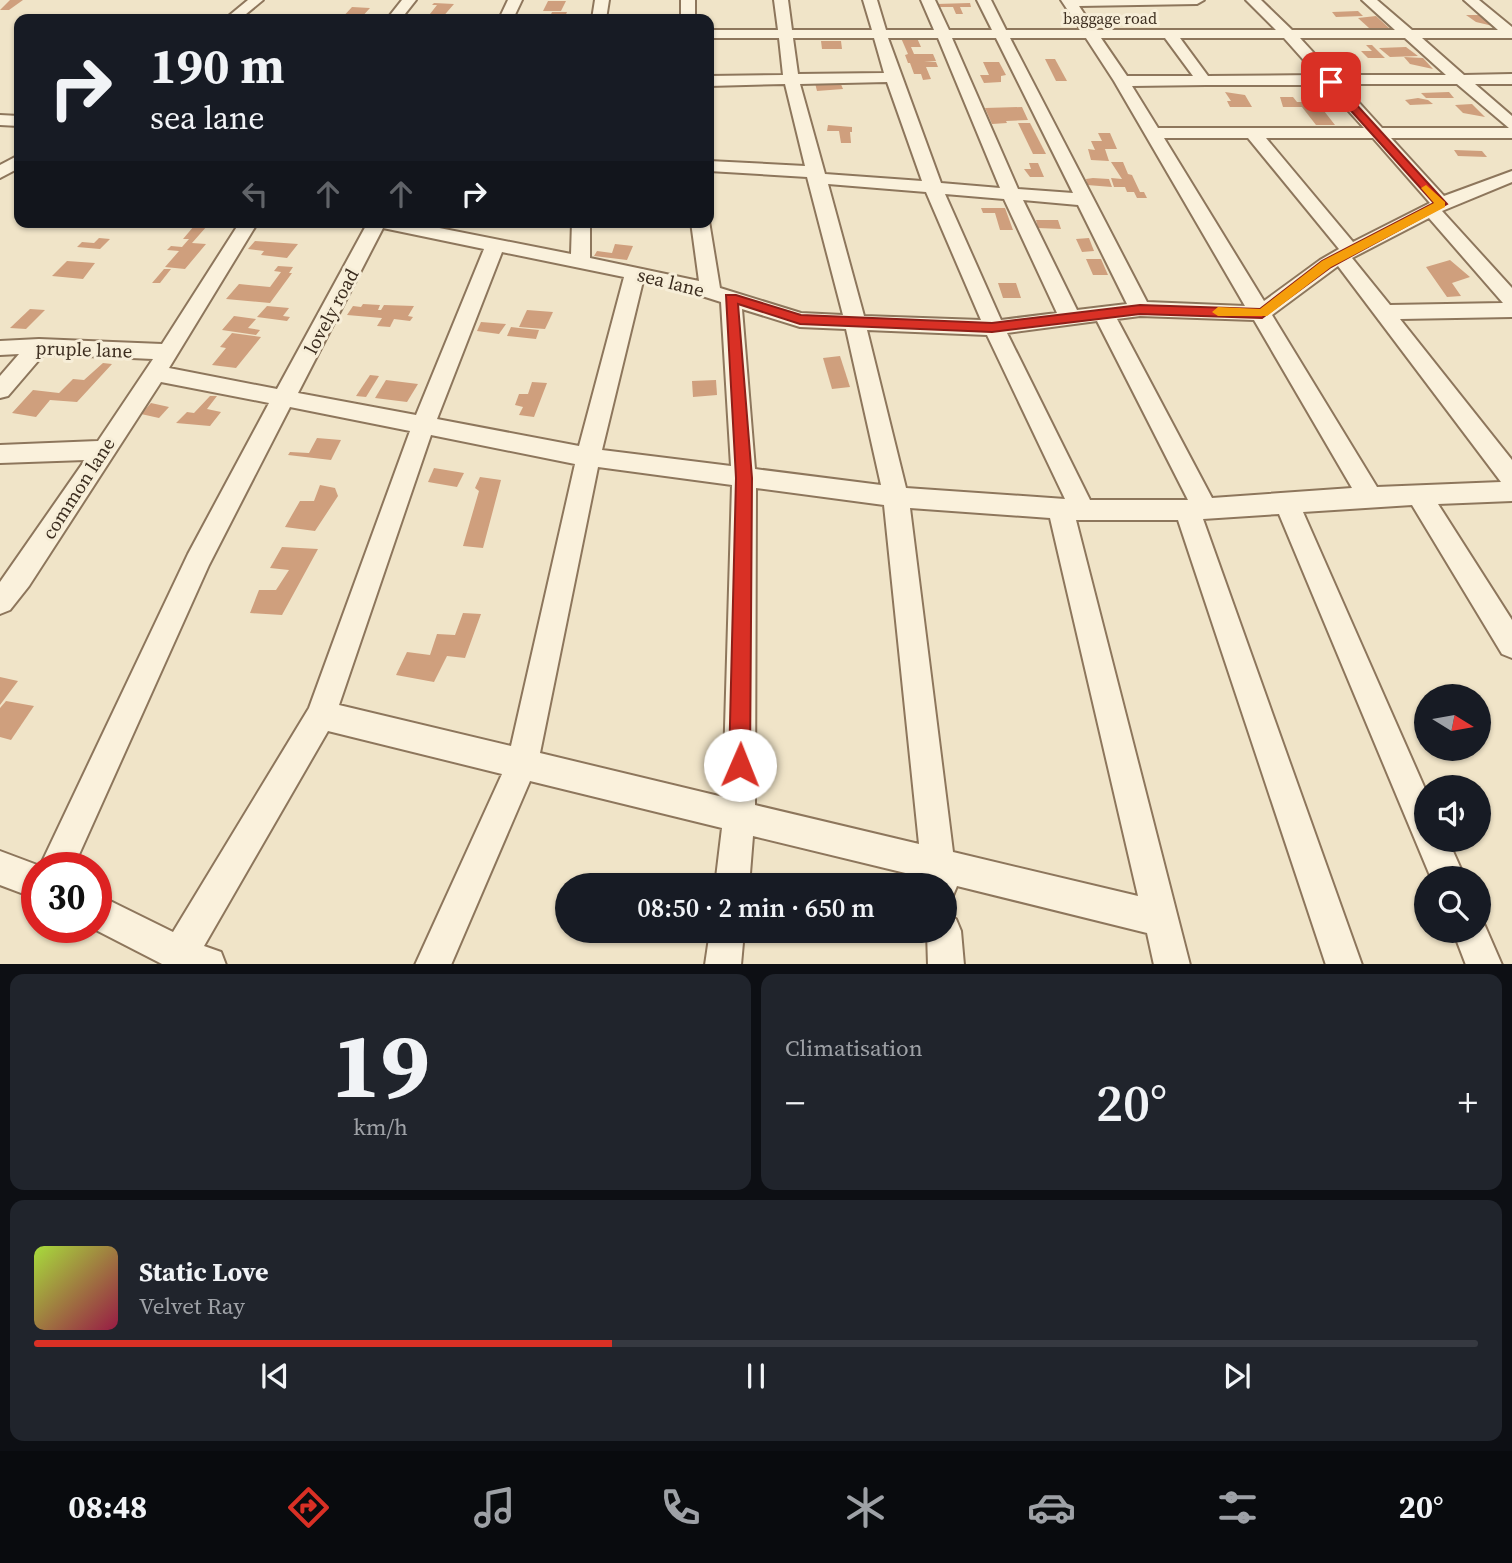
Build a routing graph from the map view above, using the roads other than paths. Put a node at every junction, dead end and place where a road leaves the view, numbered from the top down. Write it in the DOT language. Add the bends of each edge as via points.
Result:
graph roads {
  1 [pos="256,0"];
  2 [pos="409,0"];
  3 [pos="781,0"];
  4 [pos="870,0"];
  5 [pos="928,0"];
  6 [pos="984,0"];
  7 [pos="1177,0"];
  8 [pos="1197,0"];
  9 [pos="1253,0"];
  10 [pos="1369,0"];
  11 [pos="1471,0"];
  12 [pos="1069,1"];
  13 [pos="238,14"];
  14 [pos="398,14"];
  15 [pos="714,34"];
  16 [pos="786,34"];
  17 [pos="879,34"];
  18 [pos="944,34"];
  19 [pos="1000,34"];
  20 [pos="1512,34"];
  21 [pos="1094,35"];
  22 [pos="1171,36"];
  23 [pos="1290,36"];
  24 [pos="1410,36"];
  25 [pos="892,77"];
  26 [pos="790,79"];
  27 [pos="1512,79"];
  28 [pos="1461,80"];
  29 [pos="714,81"];
  30 [pos="1122,81"];
  31 [pos="1204,81"];
  32 [pos="1331,82"];
  33 [pos="1512,124"];
  34 [pos="1153,133"];
  35 [pos="1253,133"];
  36 [pos="1512,133"];
  37 [pos="1377,134"];
  38 [pos="714,166"];
  39 [pos="814,175"];
  40 [pos="1512,176"];
  41 [pos="935,186"];
  42 [pos="1012,196"];
  43 [pos="1087,200"];
  44 [pos="1436,206"];
  45 [pos="245,228"];
  46 [pos="376,228"];
  47 [pos="438,228"];
  48 [pos="581,228"];
  49 [pos="702,228"];
  50 [pos="467,231"];
  51 [pos="495,246"];
  52 [pos="1345,254"];
  53 [pos="580,262"];
  54 [pos="635,273"];
  55 [pos="721,294"];
  56 [pos="1512,301"];
  57 [pos="1140,309"];
  58 [pos="1512,310"];
  59 [pos="1384,312"];
  60 [pos="1262,313"];
  61 [pos="1104,314"];
  62 [pos="1070,318"];
  63 [pos="855,322"];
  64 [pos="992,328"];
  65 [pos="39,346"];
  66 [pos="0,348"];
  67 [pos="161,363"];
  68 [pos="0,390"];
  69 [pos="284,399"];
  70 [pos="423,426"];
  71 [pos="103,450"];
  72 [pos="0,454"];
  73 [pos="588,457"];
  74 [pos="744,478"];
  75 [pos="1512,478"];
  76 [pos="1512,491"];
  77 [pos="1419,495"];
  78 [pos="1370,496"];
  79 [pos="896,497"];
  80 [pos="1287,502"];
  81 [pos="1071,509"];
  82 [pos="1196,509"];
  83 [pos="0,602"];
  84 [pos="1512,645"];
  85 [pos="321,715"];
  86 [pos="522,764"];
  87 [pos="1414,800"];
  88 [pos="739,817"];
  89 [pos="63,852"];
  90 [pos="0,868"];
  91 [pos="733,873"];
  92 [pos="932,873"];
  93 [pos="939,873"];
  94 [pos="21,876"];
  95 [pos="957,879"];
  96 [pos="112,919"];
  97 [pos="1161,919"];
  98 [pos="726,943"];
  99 [pos="945,943"];
  100 [pos="1475,943"];
  101 [pos="194,959"];
  102 [pos="433,964"];
  103 [pos="723,964"];
  104 [pos="946,964"];
  105 [pos="1172,964"];
  106 [pos="1344,964"];
  107 [pos="1484,964"];
  1 -- 13 [label="street"];
  2 -- 14 [label="street"];
  3 -- 16 [label="street"];
  4 -- 17 [label="street"];
  5 -- 18 [label="street"];
  6 -- 19 [label="street"];
  7 -- 8 [label="street"];
  7 -- 12 [label="street"];
  9 -- 23 [label="street"];
  10 -- 24 [label="street"];
  11 -- 20 [label="street"];
  12 -- 21 [label="street"];
  15 -- 16 [label="street, baggage road"];
  16 -- 17 [label="street, baggage road"];
  16 -- 26 [label="street"];
  17 -- 18 [label="street, baggage road"];
  17 -- 25 [label="street"];
  18 -- 19 [label="street, baggage road"];
  18 -- 42 [label="street"];
  19 -- 21 [label="street, baggage road"];
  19 -- 43 [label="street"];
  20 -- 24 [label="street, baggage road"];
  21 -- 22 [label="street, baggage road"];
  21 -- 30 [label="street"];
  22 -- 23 [label="street, baggage road"];
  22 -- 31 [label="street"];
  23 -- 24 [label="street, baggage road"];
  23 -- 32 [label="street"];
  24 -- 28 [label="street"];
  25 -- 26 [label="street"];
  25 -- 41 [label="street"];
  26 -- 29 [label="street"];
  26 -- 39 [label="street"];
  27 -- 28 [label="street"];
  28 -- 32 [label="street"];
  28 -- 33 [label="street"];
  30 -- 31 [label="street"];
  30 -- 34 [label="street"];
  31 -- 32 [label="street"];
  32 -- 37 [label="street"];
  34 -- 35 [label="street"];
  34 -- 60 [label="street"];
  35 -- 37 [label="street"];
  35 -- 52 [label="street"];
  36 -- 37 [label="street"];
  37 -- 44 [label="street"];
  38 -- 39 [label="street"];
  39 -- 41 [label="street"];
  39 -- 63 [label="street"];
  40 -- 44 [label="street"];
  41 -- 42 [label="street"];
  41 -- 64 [label="street"];
  42 -- 43 [label="street"];
  42 -- 62 [label="street"];
  43 -- 57 [label="street"];
  44 -- 52 [label="street"];
  44 -- 56 [label="street"];
  45 -- 67 [label="street, common lane"];
  46 -- 69 [label="street, lovely road"];
  47 -- 50 [label="street, sea lane"];
  48 -- 53 [label="street"];
  49 -- 55 [label="street"];
  50 -- 51 [label="street, sea lane"];
  51 -- 53 [label="street, sea lane"];
  51 -- 70 [label="street"];
  52 -- 59 [label="street"];
  52 -- 60 [label="street"];
  53 -- 54 [label="street, sea lane"];
  54 -- 55 [label="street, sea lane"];
  54 -- 73 [label="street"];
  55 -- 63 [label="street, sea lane" via="800,320"];
  55 -- 74 [label="street"];
  57 -- 60 [label="street, sea lane"];
  57 -- 61 [label="street, sea lane"];
  58 -- 59 [label="street"];
  59 -- 75 [label="street"];
  60 -- 78 [label="street"];
  61 -- 62 [label="street, sea lane"];
  61 -- 82 [label="street"];
  62 -- 64 [label="street, sea lane"];
  63 -- 64 [label="street, sea lane"];
  63 -- 79 [label="street"];
  64 -- 81 [label="street"];
  65 -- 66 [label="street, pruple lane"];
  65 -- 67 [label="street, pruple lane"];
  65 -- 68 [label="street"];
  67 -- 69 [label="street, pruple lane"];
  67 -- 71 [label="street, common lane"];
  69 -- 70 [label="street, pruple lane"];
  69 -- 89 [label="street, lovely road" via="197,562"];
  70 -- 73 [label="street, pruple lane"];
  70 -- 85 [label="street"];
  71 -- 72 [label="street"];
  71 -- 83 [label="street, common lane"];
  73 -- 74 [label="street, pruple lane"];
  73 -- 86 [label="street"];
  74 -- 79 [label="street, pruple lane"];
  74 -- 88 [label="street"];
  76 -- 77 [label="street, pruple lane"];
  77 -- 78 [label="street, pruple lane"];
  77 -- 84 [label="street"];
  78 -- 80 [label="street, pruple lane"];
  79 -- 81 [label="street, pruple lane"];
  79 -- 93 [label="street"];
  80 -- 82 [label="street, pruple lane"];
  80 -- 87 [label="street"];
  81 -- 82 [label="street, pruple lane"];
  81 -- 97 [label="street"];
  82 -- 106 [label="street"];
  85 -- 86 [label="street"];
  85 -- 101 [label="street"];
  86 -- 88 [label="street"];
  86 -- 102 [label="street"];
  88 -- 91 [label="street"];
  88 -- 92 [label="street"];
  90 -- 94 [label="street"];
  95 -- 97 [label="street"];
  96 -- 101 [label="street"];
  97 -- 105 [label="street"];
  98 -- 103 [label="street"];
  99 -- 104 [label="street"];
  100 -- 107 [label="street"];
}
